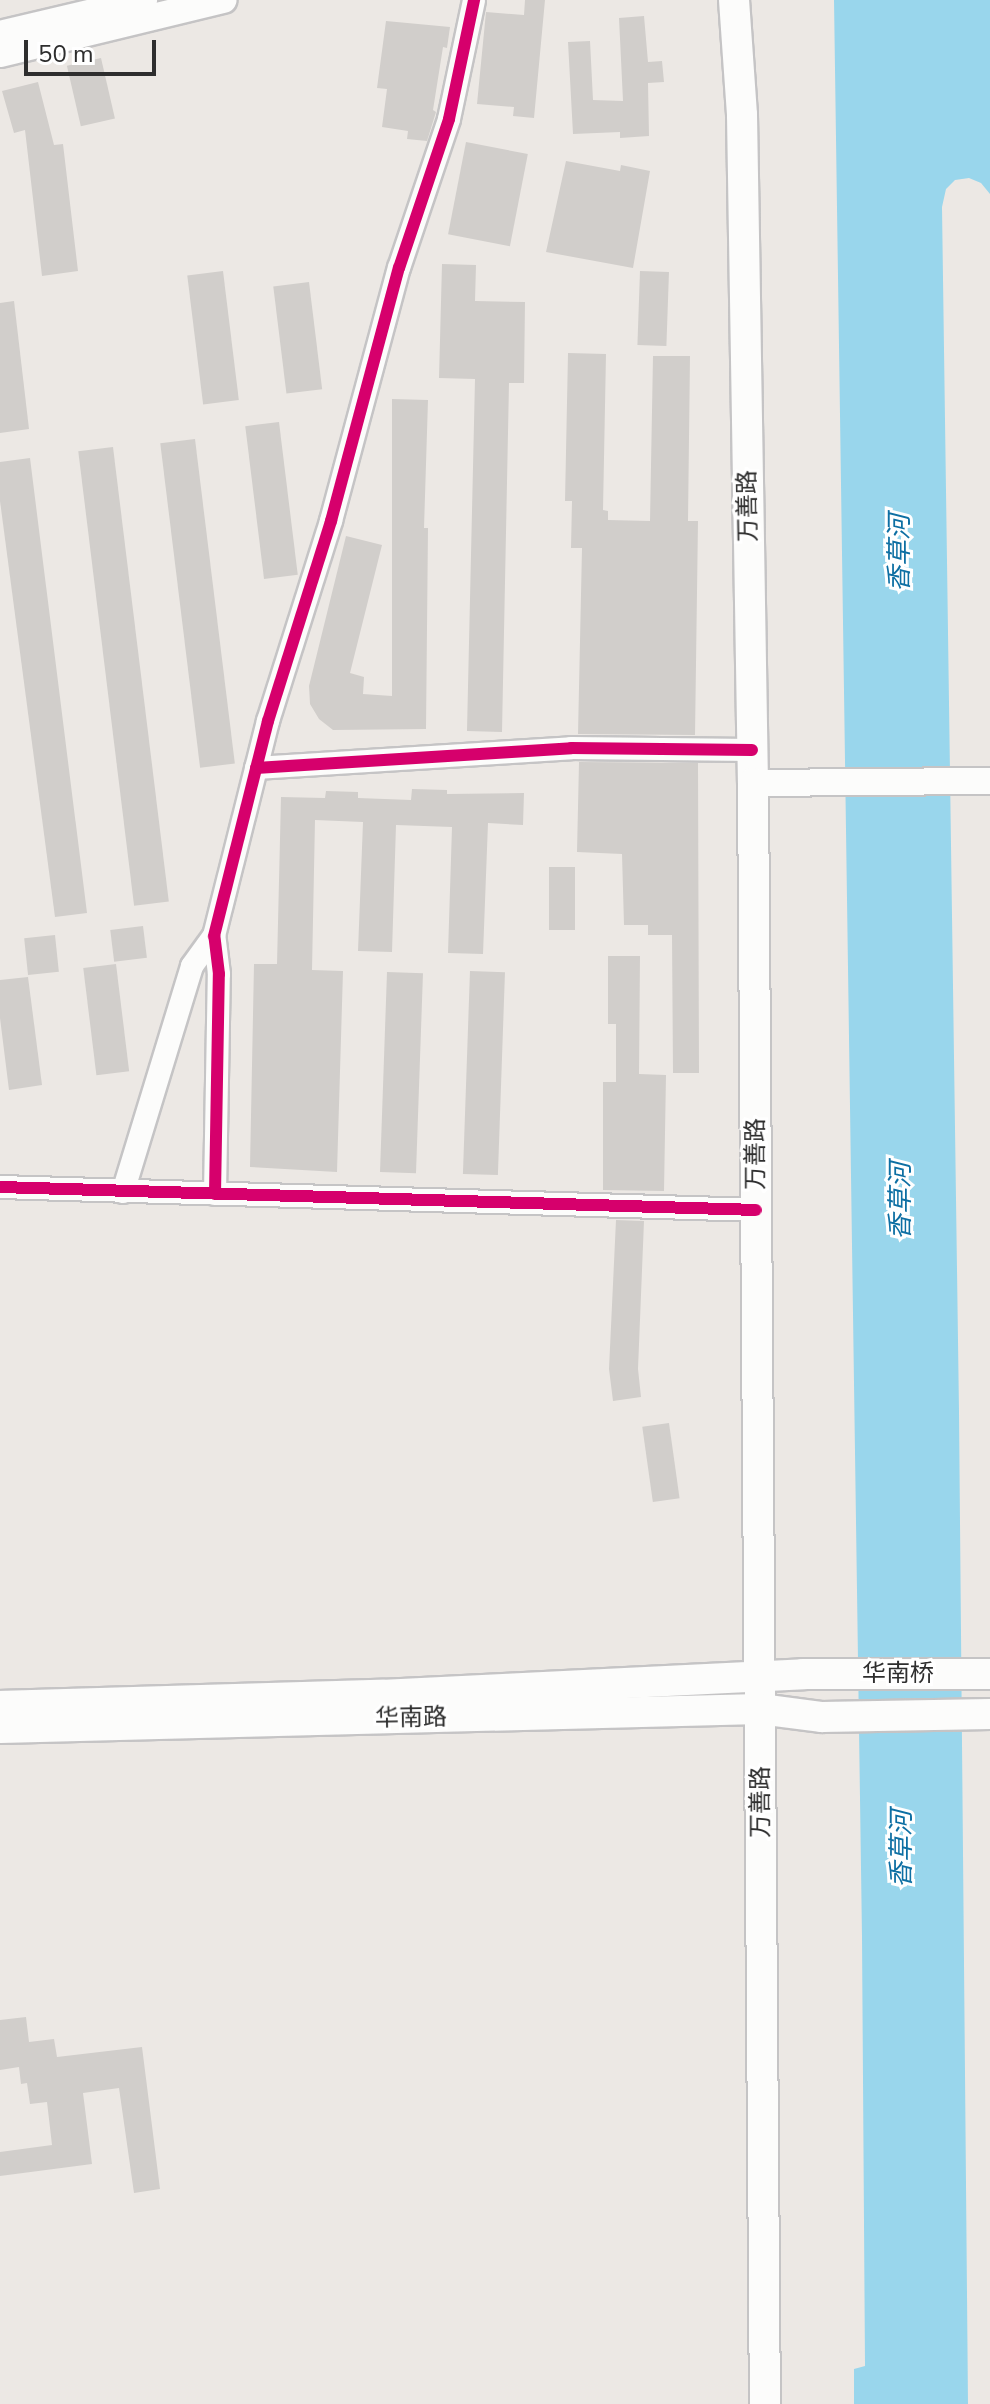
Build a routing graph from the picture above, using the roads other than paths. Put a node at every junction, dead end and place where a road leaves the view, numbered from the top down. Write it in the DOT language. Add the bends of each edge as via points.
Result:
graph roads {
  1 [pos="144,0"];
  2 [pos="224,0"];
  3 [pos="474,0"];
  4 [pos="734,0"];
  5 [pos="0,34"];
  6 [pos="0,54"];
  7 [pos="752,750"];
  8 [pos="256,768"];
  9 [pos="980,781"];
  10 [pos="753,783"];
  11 [pos="214,936"];
  12 [pos="0,1187"];
  13 [pos="123,1192"];
  14 [pos="215,1194"];
  15 [pos="756,1210"];
  16 [pos="819,1674"];
  17 [pos="984,1674"];
  18 [pos="760,1677"];
  19 [pos="0,1706"];
  20 [pos="760,1709"];
  21 [pos="983,1714"];
  22 [pos="822,1717"];
  23 [pos="0,1728"];
  24 [pos="765,2404"];
  1 -- 5 [label="street"];
  2 -- 6 [label="street"];
  3 -- 8 [label="street" via="449,119 399,268 331,521"];
  4 -- 7 [label="main road, 万善路" via="742,115"];
  7 -- 8 [label="street" via="571,748"];
  7 -- 10 [label="main road, 万善路"];
  8 -- 11 [label="street"];
  9 -- 10 [label="street"];
  10 -- 15 [label="main road, 万善路"];
  11 -- 13 [label="street" via="192,966"];
  11 -- 14 [label="street" via="219,974"];
  12 -- 13 [label="street"];
  13 -- 14 [label="street"];
  14 -- 15 [label="street"];
  15 -- 18 [label="main road, 万善路"];
  16 -- 17 [label="main road, 华南桥"];
  16 -- 18 [label="main road, 华南路"];
  18 -- 19 [label="main road, 华南路"];
  18 -- 20 [label="main road, 万善路"];
  20 -- 22 [label="main road, 华南路"];
  20 -- 23 [label="main road, 华南路"];
  20 -- 24 [label="main road, 万善路"];
  21 -- 22 [label="main road, 华南桥"];
}
